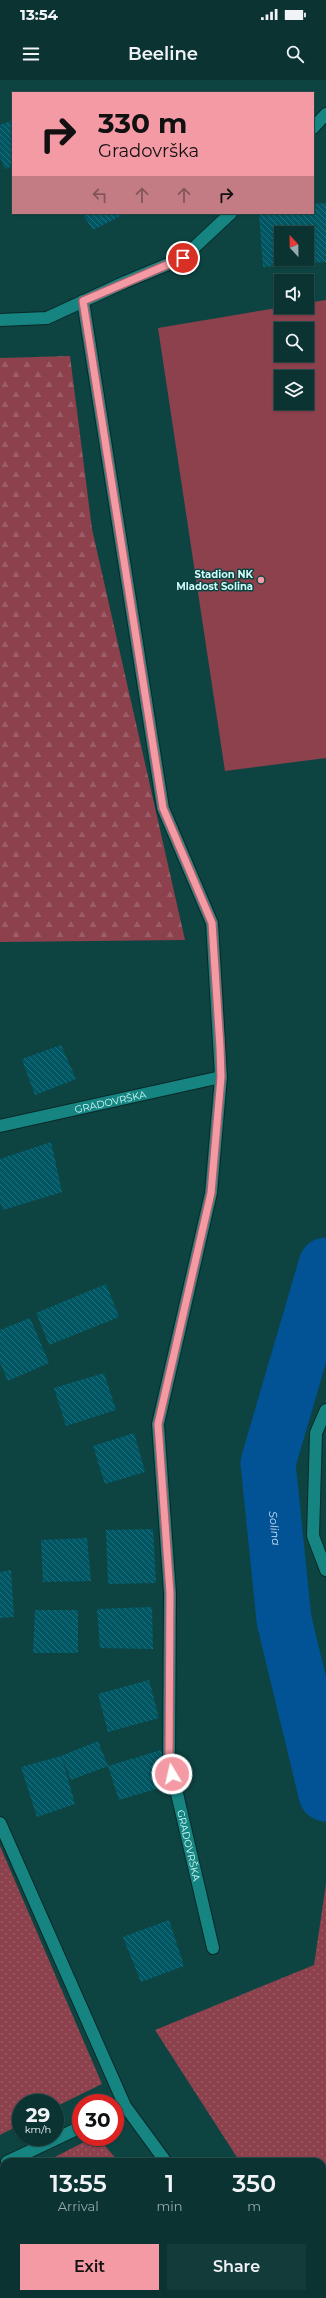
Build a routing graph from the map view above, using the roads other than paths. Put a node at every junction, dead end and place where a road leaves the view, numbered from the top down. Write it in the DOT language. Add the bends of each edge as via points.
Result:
graph roads {
  1 [pos="326,114"];
  2 [pos="314,127"];
  3 [pos="230,214"];
  4 [pos="83,301"];
  5 [pos="0,320"];
  6 [pos="221,1077"];
  7 [pos="0,1126"];
  8 [pos="326,1410"];
  9 [pos="326,1570"];
  10 [pos="0,1823"];
  11 [pos="212,1948"];
  12 [pos="114,2094"];
  13 [pos="124,2113"];
  14 [pos="72,2131"];
  15 [pos="15,2158"];
  16 [pos="163,2158"];
  1 -- 2 [label="street"];
  3 -- 4 [label="street" via="183,258"];
  4 -- 5 [label="street" via="47,318"];
  4 -- 6 [label="street, GRADOVRŠKA" via="163,808 212,923"];
  6 -- 7 [label="street, GRADOVRŠKA"];
  6 -- 11 [label="street, GRADOVRŠKA" via="211,1193 158,1424 170,1593 169,1759"];
  8 -- 9 [label="street" via="316,1433 313,1536"];
  10 -- 12 [label="street"];
  13 -- 16 [label="street"];
  14 -- 15 [label="street"];
}
